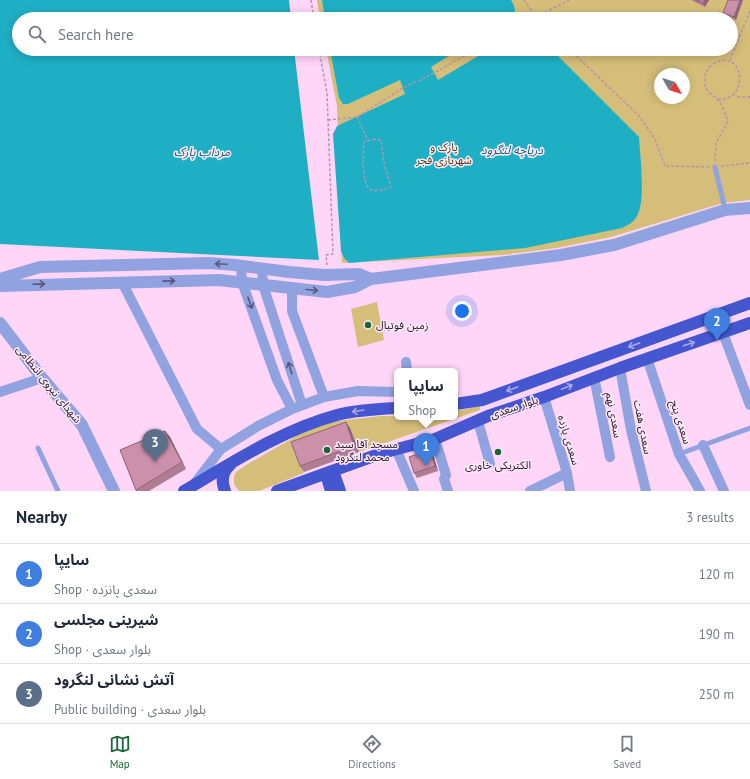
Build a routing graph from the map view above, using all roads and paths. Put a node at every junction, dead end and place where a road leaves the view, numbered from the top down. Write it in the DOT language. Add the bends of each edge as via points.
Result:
graph roads {
  1 [pos="311,0"];
  2 [pos="524,0"];
  3 [pos="570,0"];
  4 [pos="750,11"];
  5 [pos="313,12"];
  6 [pos="532,12"];
  7 [pos="544,12"];
  8 [pos="738,40"];
  9 [pos="320,56"];
  10 [pos="464,56"];
  11 [pos="576,56"];
  12 [pos="732,56"];
  13 [pos="730,60"];
  14 [pos="740,66"];
  15 [pos="740,92"];
  16 [pos="737,97"];
  17 [pos="750,97"];
  18 [pos="717,99"];
  19 [pos="357,117"];
  20 [pos="328,120"];
  21 [pos="368,141"];
  22 [pos="750,163"];
  23 [pos="715,167"];
  24 [pos="750,208"];
  25 [pos="725,210"];
  26 [pos="241,266"];
  27 [pos="262,268"];
  28 [pos="324,275"];
  29 [pos="0,279"];
  30 [pos="371,279"];
  31 [pos="122,282"];
  32 [pos="242,282"];
  33 [pos="263,285"];
  34 [pos="0,286"];
  35 [pos="292,288"];
  36 [pos="750,303"];
  37 [pos="0,323"];
  38 [pos="750,323"];
  39 [pos="723,333"];
  40 [pos="648,358"];
  41 [pos="620,368"];
  42 [pos="594,377"];
  43 [pos="42,378"];
  44 [pos="0,392"];
  45 [pos="394,392"];
  46 [pos="324,397"];
  47 [pos="544,397"];
  48 [pos="458,404"];
  49 [pos="302,405"];
  50 [pos="750,405"];
  51 [pos="394,408"];
  52 [pos="292,409"];
  53 [pos="478,420"];
  54 [pos="750,428"];
  55 [pos="435,439"];
  56 [pos="703,445"];
  57 [pos="38,448"];
  58 [pos="221,449"];
  59 [pos="396,449"];
  60 [pos="679,454"];
  61 [pos="610,457"];
  62 [pos="230,464"];
  63 [pos="490,464"];
  64 [pos="329,472"];
  65 [pos="567,473"];
  66 [pos="188,489"];
  67 [pos="58,491"];
  68 [pos="114,491"];
  69 [pos="225,491"];
  70 [pos="277,491"];
  71 [pos="331,491"];
  72 [pos="340,491"];
  73 [pos="414,491"];
  74 [pos="448,491"];
  75 [pos="530,491"];
  76 [pos="570,491"];
  77 [pos="646,491"];
  78 [pos="700,491"];
  79 [pos="724,491"];
  1 -- 5 [label="path"];
  2 -- 6 [label="path"];
  3 -- 7 [label="path"];
  4 -- 8 [label="path"];
  9 -- 20 [label="path" via="327,93"];
  10 -- 19 [label="path" via="403,88"];
  11 -- 23 [label="path" via="639,116 655,139 665,166"];
  12 -- 13 [label="path"];
  13 -- 14 [label="path"];
  13 -- 18 [label="path" via="720,60 711,65 705,74 707,89"];
  15 -- 16 [label="path"];
  16 -- 17 [label="path"];
  16 -- 18 [label="path"];
  18 -- 23 [label="path" via="728,121 716,143"];
  19 -- 20 [label="path"];
  19 -- 21 [label="path"];
  20 -- 28 [label="path" via="333,254 326,255 327,266"];
  21 -- 21 [label="path" via="364,142 363,156 366,185 374,191 391,187 381,140"];
  22 -- 23 [label="path"];
  23 -- 25 [label="lane"];
  24 -- 25 [label="street"];
  25 -- 30 [label="street" via="614,245 561,255"];
  26 -- 27 [label="street"];
  26 -- 29 [label="street, one-way" via="209,263 40,267"];
  26 -- 32 [label="street"];
  27 -- 28 [label="street"];
  27 -- 33 [label="street"];
  28 -- 30 [label="street" via="359,274"];
  35 -- 30 [label="street, one-way" via="328,292 355,287"];
  31 -- 32 [label="street, one-way"];
  34 -- 31 [label="street, one-way"];
  31 -- 58 [label="street" via="197,429"];
  32 -- 33 [label="street"];
  32 -- 52 [label="street, one-way" via="277,380"];
  33 -- 35 [label="street"];
  49 -- 33 [label="street, one-way"];
  35 -- 46 [label="street" via="292,311"];
  36 -- 48 [label="highway, بلوار سعدی, one-way" via="482,400"];
  37 -- 43 [label="street, شهدای نیروی انتظامی"];
  38 -- 39 [label="highway, بلوار سعدی"];
  40 -- 39 [label="highway, بلوار سعدی, one-way"];
  39 -- 50 [label="street"];
  40 -- 41 [label="highway, بلوار سعدی"];
  40 -- 60 [label="street, سعدی پنج"];
  41 -- 42 [label="highway, بلوار سعدی"];
  41 -- 77 [label="street, سعدی هفت" via="631,430"];
  47 -- 42 [label="highway, بلوار سعدی, one-way"];
  42 -- 61 [label="street, سعدی نهم"];
  43 -- 44 [label="street"];
  43 -- 68 [label="street, شهدای نیروی انتظامی" via="82,425"];
  45 -- 46 [label="street" via="358,391"];
  46 -- 49 [label="street"];
  47 -- 53 [label="highway, بلوار سعدی"];
  47 -- 65 [label="street, سعدی یازده"];
  49 -- 52 [label="street"];
  51 -- 62 [label="highway, one-way" via="356,411 310,424"];
  52 -- 58 [label="street"];
  53 -- 55 [label="highway, بلوار سعدی"];
  53 -- 63 [label="street"];
  54 -- 56 [label="lane"];
  55 -- 59 [label="highway, بلوار سعدی"];
  55 -- 74 [label="street"];
  56 -- 60 [label="lane"];
  56 -- 79 [label="street"];
  57 -- 67 [label="lane"];
  58 -- 66 [label="street"];
  59 -- 64 [label="highway, بلوار سعدی"];
  59 -- 73 [label="street"];
  60 -- 78 [label="street, سعدی پنج"];
  62 -- 66 [label="highway"];
  62 -- 69 [label="highway" via="223,476"];
  64 -- 70 [label="highway, بلوار سعدی"];
  64 -- 71 [label="highway"];
  64 -- 72 [label="highway"];
  65 -- 75 [label="street"];
  65 -- 76 [label="street, سعدی یازده"];
}
